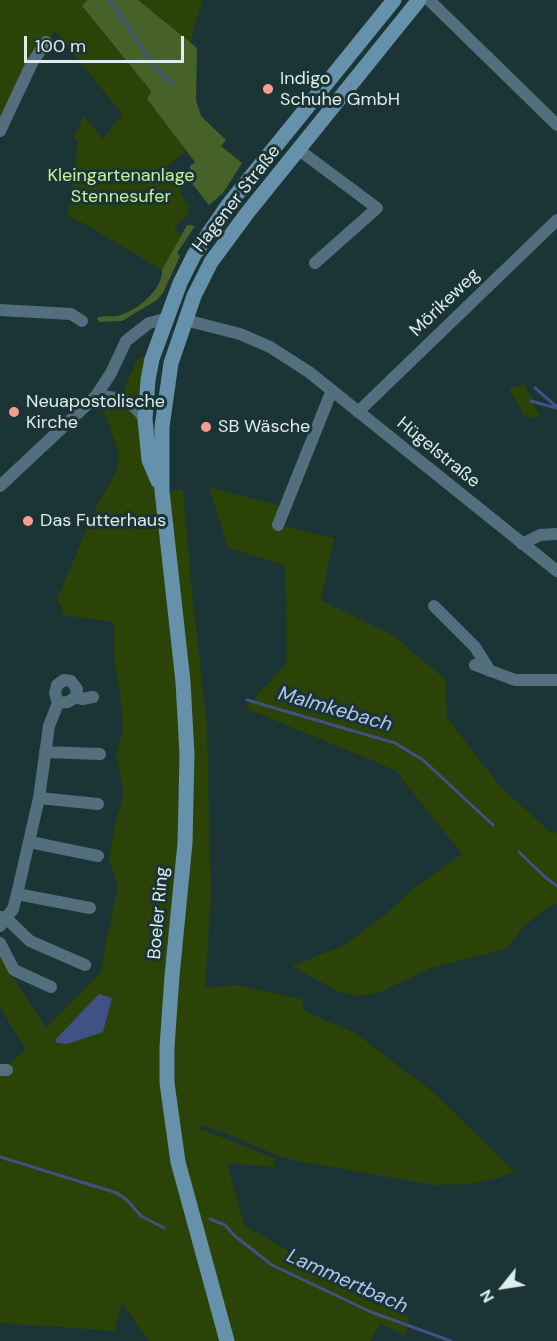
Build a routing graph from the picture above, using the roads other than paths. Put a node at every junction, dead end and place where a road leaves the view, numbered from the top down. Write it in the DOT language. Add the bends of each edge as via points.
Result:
graph roads {
  1 [pos="394,0"];
  2 [pos="419,0"];
  3 [pos="429,0"];
  4 [pos="46,42"];
  5 [pos="557,125"];
  6 [pos="0,130"];
  7 [pos="299,150"];
  8 [pos="557,220"];
  9 [pos="315,263"];
  10 [pos="0,310"];
  11 [pos="165,319"];
  12 [pos="185,320"];
  13 [pos="82,321"];
  14 [pos="332,390"];
  15 [pos="96,396"];
  16 [pos="358,412"];
  17 [pos="145,419"];
  18 [pos="0,486"];
  19 [pos="162,491"];
  20 [pos="278,525"];
  21 [pos="557,534"];
  22 [pos="522,544"];
  23 [pos="557,571"];
  24 [pos="434,606"];
  25 [pos="475,665"];
  26 [pos="490,671"];
  27 [pos="557,680"];
  28 [pos="76,697"];
  29 [pos="93,697"];
  30 [pos="57,703"];
  31 [pos="45,752"];
  32 [pos="100,754"];
  33 [pos="39,798"];
  34 [pos="98,804"];
  35 [pos="30,842"];
  36 [pos="98,856"];
  37 [pos="17,894"];
  38 [pos="90,908"];
  39 [pos="2,920"];
  40 [pos="0,943"];
  41 [pos="85,965"];
  42 [pos="51,987"];
  43 [pos="228,1338"];
  1 -- 11 [label="main road, Hagener Straße" via="228,205 194,255"];
  2 -- 7 [label="main road, Hagener Straße"];
  3 -- 5 [label="street"];
  4 -- 6 [label="street"];
  7 -- 9 [label="street, Hagener Straße" via="377,208"];
  7 -- 12 [label="main road, Hagener Straße" via="211,262"];
  8 -- 16 [label="street, Mörikeweg"];
  10 -- 13 [label="street" via="70,314"];
  11 -- 12 [label="main road"];
  11 -- 15 [label="street" via="149,323 126,341"];
  11 -- 17 [label="main road, Boeler Ring" via="152,359"];
  12 -- 14 [label="street, Hügelstraße" via="240,333 270,347"];
  12 -- 19 [label="main road, Boeler Ring" via="171,363 162,427"];
  14 -- 16 [label="street, Hügelstraße"];
  14 -- 20 [label="street"];
  15 -- 17 [label="street" via="127,401"];
  15 -- 18 [label="street"];
  16 -- 22 [label="street, Hügelstraße"];
  17 -- 19 [label="main road, Boeler Ring" via="149,460"];
  19 -- 43 [label="main road, Boeler Ring" via="187,754 185,843 172,976 167,1083 178,1162"];
  21 -- 22 [label="street"];
  22 -- 23 [label="street, Hügelstraße"];
  24 -- 26 [label="street" via="475,646"];
  25 -- 26 [label="street"];
  26 -- 27 [label="street" via="515,680"];
  28 -- 29 [label="street"];
  28 -- 30 [label="street"];
  28 -- 30 [label="street" via="75,684 63,680 55,689"];
  30 -- 31 [label="street"];
  31 -- 32 [label="street"];
  31 -- 33 [label="street"];
  33 -- 34 [label="street"];
  33 -- 35 [label="street"];
  35 -- 36 [label="street"];
  35 -- 37 [label="street"];
  37 -- 38 [label="street"];
  37 -- 39 [label="street" via="13,909"];
  39 -- 41 [label="street" via="30,941"];
  40 -- 42 [label="street" via="14,970"];
}
